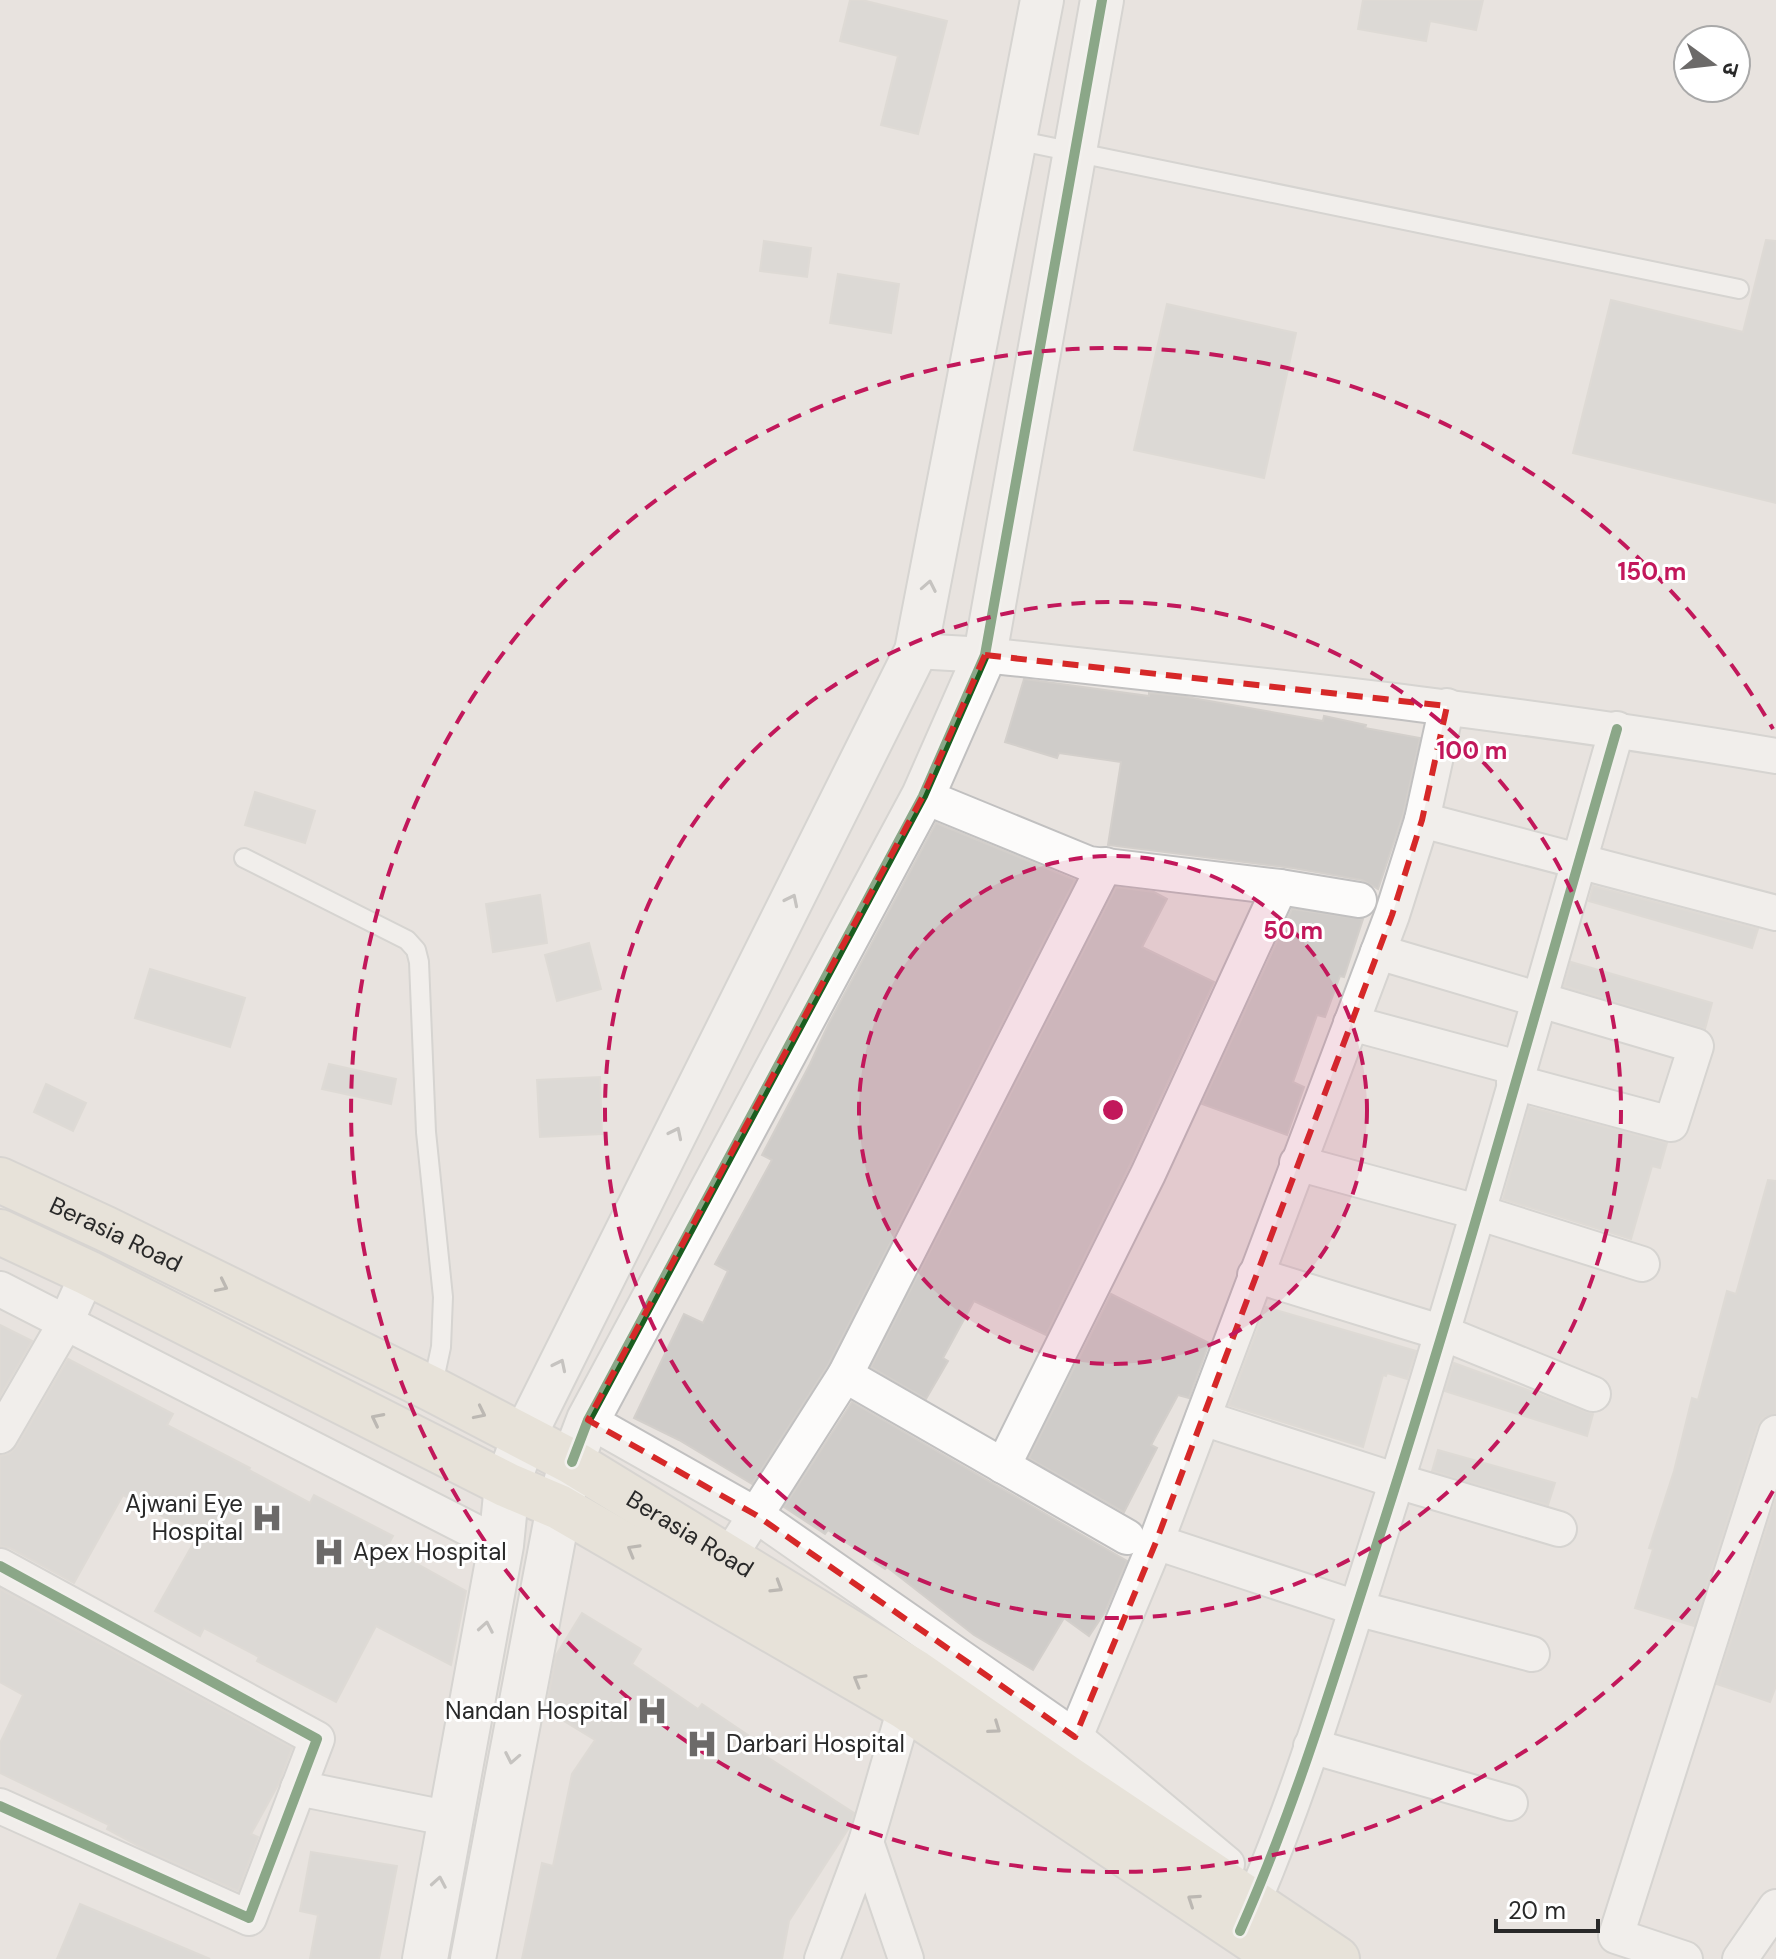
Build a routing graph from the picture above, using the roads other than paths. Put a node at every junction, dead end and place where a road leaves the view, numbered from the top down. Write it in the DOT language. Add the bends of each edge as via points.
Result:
graph roads {
  1 [pos="1042,0"];
  2 [pos="1102,0"];
  3 [pos="1016,140"];
  4 [pos="1075,153"];
  5 [pos="1739,289"];
  6 [pos="916,651"];
  7 [pos="985,655"];
  8 [pos="1447,706"];
  9 [pos="1617,729"];
  10 [pos="1776,756"];
  11 [pos="923,796"];
  12 [pos="1422,820"];
  13 [pos="244,858"];
  14 [pos="1579,861"];
  15 [pos="1105,865"];
  16 [pos="1280,887"];
  17 [pos="1359,900"];
  18 [pos="1776,913"];
  19 [pos="1378,952"];
  20 [pos="1539,999"];
  21 [pos="1351,1023"];
  22 [pos="1516,1075"];
  23 [pos="1297,1163"];
  24 [pos="0,1180"];
  25 [pos="1477,1212"];
  26 [pos="0,1232"];
  27 [pos="1642,1264"];
  28 [pos="88,1273"];
  29 [pos="1255,1275"];
  30 [pos="0,1289"];
  31 [pos="65,1324"];
  32 [pos="1443,1333"];
  33 [pos="845,1375"];
  34 [pos="432,1389"];
  35 [pos="1593,1394"];
  36 [pos="1203,1418"];
  37 [pos="588,1420"];
  38 [pos="1776,1433"];
  39 [pos="525,1435"];
  40 [pos="0,1436"];
  41 [pos="572,1462"];
  42 [pos="1003,1466"];
  43 [pos="1397,1481"];
  44 [pos="507,1485"];
  45 [pos="559,1507"];
  46 [pos="756,1515"];
  47 [pos="1559,1529"];
  48 [pos="1142,1540"];
  49 [pos="501,1545"];
  50 [pos="0,1566"];
  51 [pos="718,1575"];
  52 [pos="1356,1608"];
  53 [pos="1532,1654"];
  54 [pos="910,1690"];
  55 [pos="1075,1737"];
  56 [pos="1311,1746"];
  57 [pos="298,1788"];
  58 [pos="1510,1803"];
  59 [pos="0,1806"];
  60 [pos="451,1819"];
  61 [pos="866,1842"];
  62 [pos="1776,1907"];
  63 [pos="1250,1908"];
  64 [pos="425,1959"];
  65 [pos="473,1959"];
  66 [pos="822,1959"];
  67 [pos="906,1959"];
  68 [pos="1281,1959"];
  69 [pos="1337,1959"];
  70 [pos="1685,1959"];
  71 [pos="1740,1959"];
  1 -- 3 [label="street"];
  2 -- 4 [label="street"];
  3 -- 4 [label="lane"];
  6 -- 3 [label="street, one-way"];
  4 -- 5 [label="lane"];
  4 -- 7 [label="street"];
  6 -- 7 [label="street"];
  39 -- 6 [label="street, one-way"];
  7 -- 8 [label="street"];
  7 -- 11 [label="street"];
  8 -- 9 [label="street"];
  8 -- 12 [label="street"];
  9 -- 10 [label="street"];
  9 -- 14 [label="street"];
  11 -- 15 [label="street" via="1072,858"];
  11 -- 37 [label="street"];
  12 -- 14 [label="street"];
  12 -- 19 [label="street"];
  13 -- 34 [label="lane" via="407,940 416,950 426,1132 443,1297"];
  14 -- 18 [label="street"];
  14 -- 20 [label="street"];
  15 -- 16 [label="street"];
  15 -- 33 [label="street"];
  16 -- 17 [label="street"];
  16 -- 42 [label="street" via="1148,1174"];
  19 -- 20 [label="street"];
  19 -- 21 [label="street"];
  20 -- 22 [label="street"];
  20 -- 22 [label="street" via="1696,1046 1671,1124"];
  21 -- 22 [label="street"];
  21 -- 23 [label="street"];
  22 -- 25 [label="street"];
  23 -- 25 [label="street"];
  23 -- 29 [label="street"];
  24 -- 34 [label="main road, Berasia Road, one-way"];
  25 -- 27 [label="street"];
  25 -- 32 [label="street"];
  26 -- 28 [label="main road, Berasia Road"];
  28 -- 31 [label="street"];
  44 -- 28 [label="main road, Berasia Road, one-way"];
  29 -- 32 [label="street"];
  29 -- 36 [label="street"];
  30 -- 31 [label="street"];
  31 -- 40 [label="street"];
  31 -- 49 [label="street"];
  32 -- 35 [label="street"];
  32 -- 43 [label="street"];
  33 -- 42 [label="street"];
  33 -- 46 [label="street"];
  34 -- 39 [label="main road, Berasia Road, one-way"];
  36 -- 43 [label="street"];
  36 -- 48 [label="street"];
  37 -- 41 [label="street"];
  37 -- 46 [label="street"];
  38 -- 70 [label="street" via="1616,1936"];
  39 -- 41 [label="main road, Berasia Road"];
  39 -- 44 [label="main road"];
  41 -- 45 [label="main road"];
  41 -- 51 [label="main road, Berasia Road"];
  42 -- 48 [label="street"];
  43 -- 47 [label="street"];
  43 -- 52 [label="street"];
  44 -- 45 [label="main road, Berasia Road"];
  44 -- 49 [label="main road"];
  51 -- 45 [label="main road, Berasia Road, one-way"];
  45 -- 65 [label="main road, one-way"];
  46 -- 51 [label="street"];
  46 -- 55 [label="street"];
  48 -- 52 [label="street"];
  48 -- 55 [label="street"];
  60 -- 49 [label="main road, one-way"];
  50 -- 57 [label="street" via="317,1739"];
  51 -- 54 [label="main road, Berasia Road"];
  52 -- 53 [label="street"];
  52 -- 56 [label="street"];
  54 -- 61 [label="street"];
  54 -- 63 [label="main road, Berasia Road" via="1069,1779"];
  55 -- 63 [label="street"];
  56 -- 58 [label="street"];
  56 -- 63 [label="street"];
  57 -- 59 [label="street" via="249,1918"];
  57 -- 60 [label="street"];
  64 -- 60 [label="main road, one-way"];
  61 -- 66 [label="street"];
  61 -- 67 [label="street"];
  62 -- 71 [label="street"];
  63 -- 68 [label="main road, Berasia Road"];
  63 -- 69 [label="main road, Berasia Road"];
}
